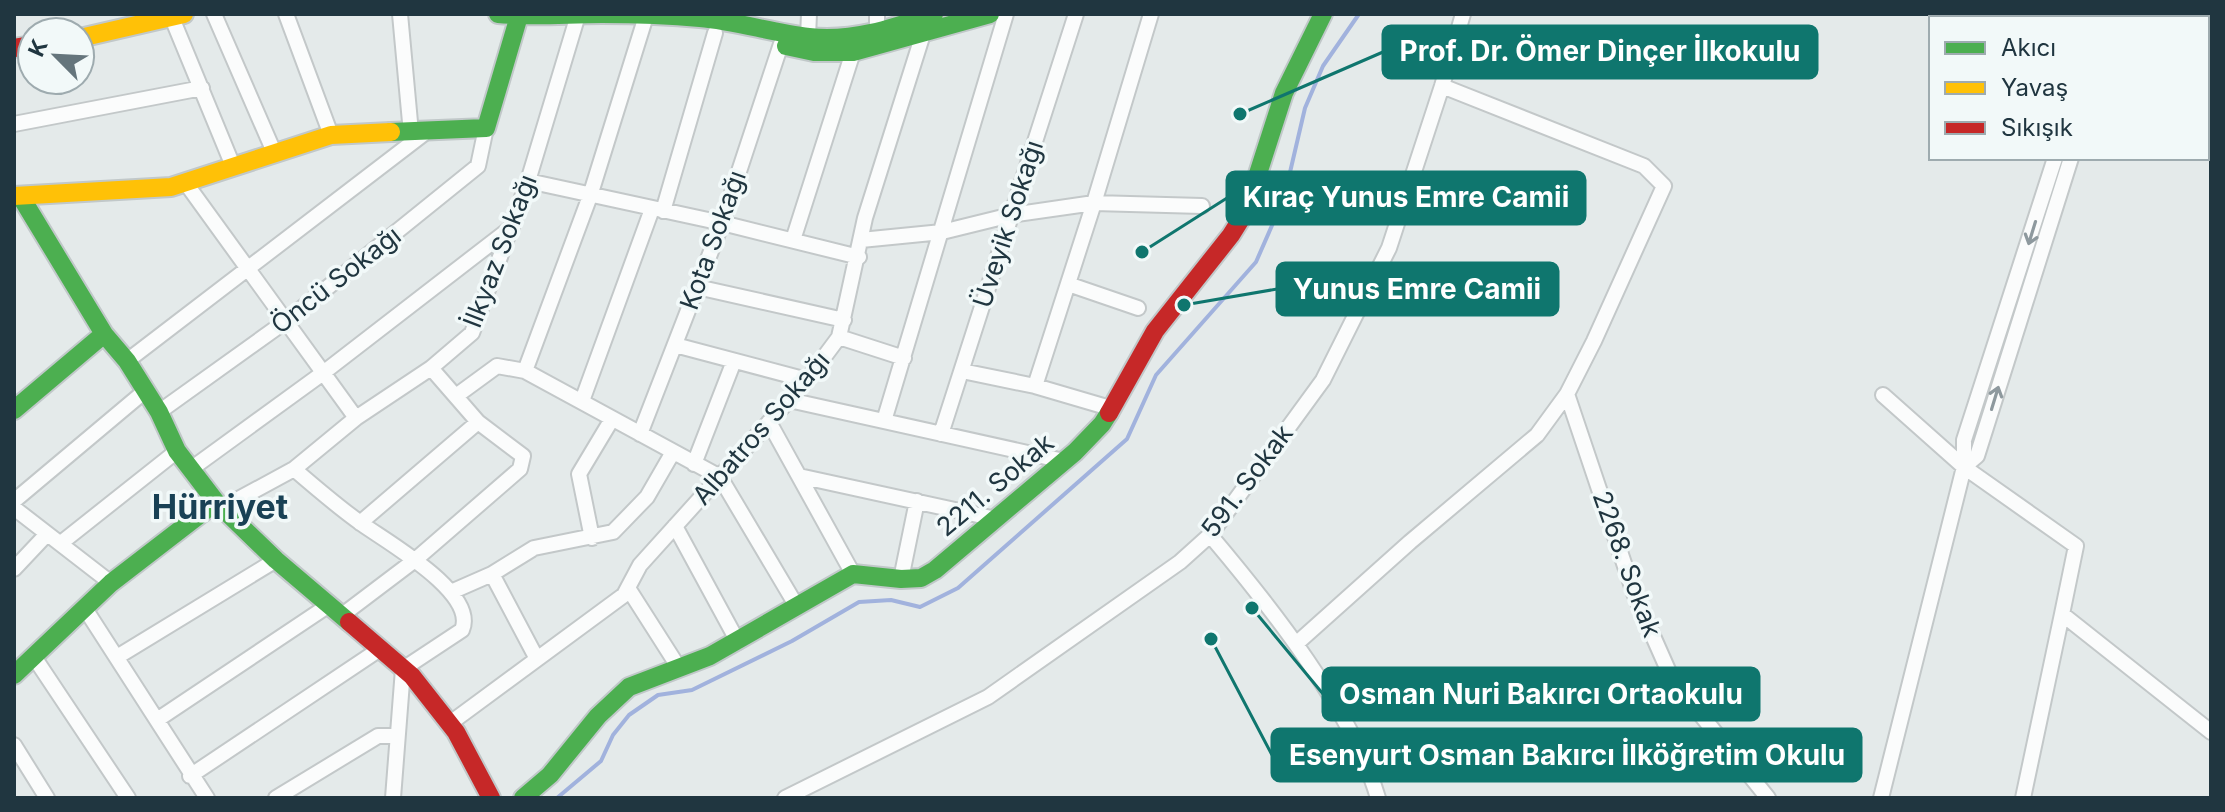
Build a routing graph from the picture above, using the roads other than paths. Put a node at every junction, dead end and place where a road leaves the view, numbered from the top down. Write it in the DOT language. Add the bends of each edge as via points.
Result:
graph roads {
  1 [pos="214,14"];
  2 [pos="286,14"];
  3 [pos="400,14"];
  4 [pos="498,14"];
  5 [pos="603,14"];
  6 [pos="809,14"];
  7 [pos="934,14"];
  8 [pos="990,14"];
  9 [pos="1006,14"];
  10 [pos="1076,14"];
  11 [pos="1151,14"];
  12 [pos="1310,14"];
  13 [pos="1316,14"];
  14 [pos="1323,14"];
  15 [pos="1463,14"];
  16 [pos="578,15"];
  17 [pos="666,15"];
  18 [pos="178,16"];
  19 [pos="528,16"];
  20 [pos="646,16"];
  21 [pos="742,18"];
  22 [pos="877,23"];
  23 [pos="715,33"];
  24 [pos="96,34"];
  25 [pos="923,34"];
  26 [pos="808,37"];
  27 [pos="781,44"];
  28 [pos="853,52"];
  29 [pos="1442,86"];
  30 [pos="202,88"];
  31 [pos="14,124"];
  32 [pos="486,128"];
  33 [pos="419,132"];
  34 [pos="331,135"];
  35 [pos="274,152"];
  36 [pos="2054,160"];
  37 [pos="2070,160"];
  38 [pos="233,166"];
  39 [pos="528,181"];
  40 [pos="185,182"];
  41 [pos="16,192"];
  42 [pos="590,196"];
  43 [pos="1094,203"];
  44 [pos="1202,206"];
  45 [pos="657,210"];
  46 [pos="1011,215"];
  47 [pos="722,223"];
  48 [pos="512,227"];
  49 [pos="942,232"];
  50 [pos="793,240"];
  51 [pos="861,240"];
  52 [pos="859,257"];
  53 [pos="248,269"];
  54 [pos="1068,284"];
  55 [pos="697,287"];
  56 [pos="1138,308"];
  57 [pos="844,320"];
  58 [pos="286,321"];
  59 [pos="104,334"];
  60 [pos="839,337"];
  61 [pos="675,345"];
  62 [pos="904,358"];
  63 [pos="127,361"];
  64 [pos="734,361"];
  65 [pos="431,368"];
  66 [pos="525,371"];
  67 [pos="962,371"];
  68 [pos="323,373"];
  69 [pos="807,380"];
  70 [pos="1035,386"];
  71 [pos="145,391"];
  72 [pos="1567,394"];
  73 [pos="1883,395"];
  74 [pos="456,396"];
  75 [pos="789,400"];
  76 [pos="582,401"];
  77 [pos="15,408"];
  78 [pos="1110,408"];
  79 [pos="159,412"];
  80 [pos="356,418"];
  81 [pos="612,419"];
  82 [pos="884,421"];
  83 [pos="478,422"];
  84 [pos="769,422"];
  85 [pos="640,434"];
  86 [pos="941,434"];
  87 [pos="177,451"];
  88 [pos="673,452"];
  89 [pos="1064,461"];
  90 [pos="694,464"];
  91 [pos="1964,467"];
  92 [pos="191,469"];
  93 [pos="294,469"];
  94 [pos="799,476"];
  95 [pos="720,477"];
  96 [pos="14,501"];
  97 [pos="917,501"];
  98 [pos="219,505"];
  99 [pos="14,508"];
  100 [pos="996,519"];
  101 [pos="360,523"];
  102 [pos="675,526"];
  103 [pos="47,534"];
  104 [pos="1210,535"];
  105 [pos="592,538"];
  106 [pos="61,543"];
  107 [pos="276,560"];
  108 [pos="415,560"];
  109 [pos="14,569"];
  110 [pos="492,574"];
  111 [pos="853,574"];
  112 [pos="901,579"];
  113 [pos="111,583"];
  114 [pos="628,588"];
  115 [pos="451,592"];
  116 [pos="796,605"];
  117 [pos="84,607"];
  118 [pos="335,610"];
  119 [pos="2062,614"];
  120 [pos="738,642"];
  121 [pos="1296,644"];
  122 [pos="380,649"];
  123 [pos="34,657"];
  124 [pos="117,657"];
  125 [pos="537,659"];
  126 [pos="679,668"];
  127 [pos="403,669"];
  128 [pos="14,675"];
  129 [pos="157,720"];
  130 [pos="449,724"];
  131 [pos="2211,732"];
  132 [pos="397,736"];
  133 [pos="14,745"];
  134 [pos="190,776"];
  135 [pos="397,796"];
  136 [pos="47,798"];
  137 [pos="128,798"];
  138 [pos="207,798"];
  139 [pos="276,798"];
  140 [pos="491,798"];
  141 [pos="523,798"];
  142 [pos="785,798"];
  143 [pos="1378,798"];
  144 [pos="1768,798"];
  145 [pos="1881,798"];
  146 [pos="2023,798"];
  1 -- 35 [label="street"];
  2 -- 34 [label="street"];
  3 -- 33 [label="street"];
  4 -- 19 [label="street"];
  5 -- 16 [label="street"];
  5 -- 20 [label="street"];
  6 -- 26 [label="street"];
  7 -- 22 [label="street"];
  8 -- 25 [label="street"];
  9 -- 49 [label="street"];
  10 -- 46 [label="street, Üveyik Sokağı"];
  11 -- 43 [label="street"];
  12 -- 13 [label="street"];
  14 -- 78 [label="street, 2211. Sokak" via="1284,93 1246,212 1155,331"];
  15 -- 29 [label="street, 591. Sokak"];
  16 -- 19 [label="street"];
  16 -- 39 [label="street, İlkyaz Sokağı"];
  17 -- 20 [label="street"];
  17 -- 21 [label="street"];
  17 -- 23 [label="street"];
  18 -- 24 [label="street"];
  18 -- 30 [label="street"];
  19 -- 32 [label="street"];
  20 -- 42 [label="street"];
  21 -- 26 [label="street"];
  22 -- 26 [label="street" via="834,38"];
  23 -- 27 [label="street"];
  23 -- 45 [label="street"];
  25 -- 28 [label="street"];
  25 -- 51 [label="street, Albatros Sokağı"];
  27 -- 28 [label="street" via="814,52"];
  27 -- 47 [label="street, Kota Sokağı"];
  28 -- 50 [label="street"];
  29 -- 72 [label="street" via="1644,166 1664,186"];
  29 -- 104 [label="street, 591. Sokak" via="1389,248 1323,380"];
  30 -- 31 [label="street"];
  30 -- 38 [label="street"];
  32 -- 33 [label="street"];
  32 -- 58 [label="street, Öncü Sokağı" via="478,166"];
  33 -- 34 [label="street"];
  33 -- 53 [label="street"];
  34 -- 35 [label="street"];
  35 -- 38 [label="street"];
  36 -- 91 [label="street, one-way" via="1964,440"];
  91 -- 37 [label="street, one-way" via="1977,456"];
  38 -- 40 [label="street"];
  39 -- 42 [label="street"];
  39 -- 48 [label="street, İlkyaz Sokağı"];
  40 -- 41 [label="street" via="171,187"];
  40 -- 53 [label="street"];
  41 -- 59 [label="street"];
  42 -- 45 [label="street"];
  42 -- 66 [label="street"];
  43 -- 44 [label="street"];
  43 -- 46 [label="street"];
  43 -- 54 [label="street"];
  45 -- 47 [label="street"];
  45 -- 76 [label="street"];
  46 -- 49 [label="street"];
  46 -- 67 [label="street, Üveyik Sokağı"];
  47 -- 50 [label="street"];
  47 -- 55 [label="street, Kota Sokağı"];
  48 -- 65 [label="street, İlkyaz Sokağı" via="472,333"];
  48 -- 68 [label="street"];
  49 -- 51 [label="street"];
  49 -- 62 [label="street"];
  50 -- 52 [label="street"];
  51 -- 52 [label="street, Albatros Sokağı"];
  52 -- 57 [label="street, Albatros Sokağı"];
  53 -- 58 [label="street"];
  53 -- 63 [label="street"];
  54 -- 56 [label="street"];
  54 -- 70 [label="street"];
  55 -- 57 [label="street"];
  55 -- 61 [label="street, Kota Sokağı"];
  57 -- 60 [label="street, Albatros Sokağı"];
  58 -- 68 [label="street"];
  58 -- 79 [label="street, Öncü Sokağı"];
  59 -- 63 [label="street"];
  59 -- 77 [label="street"];
  60 -- 62 [label="street"];
  60 -- 69 [label="street, Albatros Sokağı"];
  61 -- 64 [label="street"];
  61 -- 85 [label="street, Kota Sokağı"];
  62 -- 82 [label="street"];
  63 -- 71 [label="street"];
  64 -- 69 [label="street"];
  64 -- 90 [label="street"];
  65 -- 74 [label="street"];
  65 -- 80 [label="street, İlkyaz Sokağı"];
  66 -- 74 [label="street" via="497,366"];
  66 -- 76 [label="street"];
  67 -- 70 [label="street"];
  67 -- 86 [label="street, Üveyik Sokağı"];
  68 -- 80 [label="street"];
  68 -- 92 [label="street"];
  69 -- 75 [label="street, Albatros Sokağı"];
  70 -- 78 [label="street"];
  71 -- 79 [label="street"];
  71 -- 96 [label="street"];
  72 -- 121 [label="street" via="1537,435"];
  72 -- 144 [label="street, 2268. Sokak" via="1634,593 1672,679"];
  73 -- 91 [label="street"];
  74 -- 83 [label="street"];
  75 -- 82 [label="street"];
  75 -- 84 [label="street, Albatros Sokağı"];
  76 -- 81 [label="street"];
  78 -- 89 [label="street, 2211. Sokak" via="1102,424"];
  79 -- 87 [label="street"];
  80 -- 93 [label="street, İlkyaz Sokağı"];
  81 -- 85 [label="street"];
  81 -- 105 [label="street" via="579,474"];
  82 -- 86 [label="street"];
  83 -- 101 [label="street"];
  83 -- 108 [label="street" via="523,456 520,469"];
  84 -- 94 [label="street"];
  84 -- 95 [label="street, Albatros Sokağı"];
  85 -- 88 [label="street"];
  86 -- 89 [label="street"];
  87 -- 92 [label="street"];
  87 -- 106 [label="street"];
  88 -- 90 [label="street"];
  88 -- 105 [label="street" via="647,497 613,532"];
  89 -- 100 [label="street, 2211. Sokak"];
  90 -- 95 [label="street"];
  91 -- 119 [label="street" via="2076,546"];
  91 -- 145 [label="street"];
  92 -- 98 [label="street"];
  93 -- 98 [label="street, İlkyaz Sokağı"];
  93 -- 101 [label="street"];
  94 -- 97 [label="street"];
  94 -- 111 [label="street"];
  95 -- 102 [label="street, Albatros Sokağı"];
  95 -- 116 [label="street"];
  97 -- 100 [label="street"];
  97 -- 112 [label="street"];
  98 -- 107 [label="street"];
  98 -- 113 [label="street"];
  99 -- 103 [label="street"];
  100 -- 112 [label="street, 2211. Sokak" via="935,570 921,578"];
  101 -- 108 [label="street"];
  102 -- 114 [label="street, Albatros Sokağı" via="640,565"];
  102 -- 120 [label="street"];
  103 -- 106 [label="street"];
  103 -- 109 [label="street"];
  104 -- 121 [label="street"];
  104 -- 142 [label="street, 591. Sokak" via="1180,562 988,697"];
  105 -- 110 [label="street" via="534,548"];
  106 -- 113 [label="street"];
  107 -- 118 [label="street"];
  107 -- 124 [label="street"];
  108 -- 115 [label="street"];
  108 -- 118 [label="street"];
  110 -- 115 [label="street"];
  110 -- 125 [label="street"];
  111 -- 112 [label="street, 2211. Sokak"];
  111 -- 116 [label="street"];
  113 -- 117 [label="street"];
  114 -- 125 [label="street, Albatros Sokağı"];
  114 -- 126 [label="street"];
  115 -- 127 [label="street" via="464,615 462,630"];
  116 -- 120 [label="street"];
  117 -- 123 [label="street"];
  117 -- 124 [label="street"];
  118 -- 122 [label="street"];
  118 -- 129 [label="street"];
  119 -- 131 [label="street"];
  119 -- 146 [label="street"];
  120 -- 126 [label="street"];
  121 -- 143 [label="street" via="1340,714"];
  122 -- 127 [label="street"];
  122 -- 134 [label="street"];
  123 -- 128 [label="street"];
  123 -- 137 [label="street"];
  124 -- 129 [label="street"];
  125 -- 130 [label="street, Albatros Sokağı"];
  126 -- 141 [label="street" via="629,687"];
  127 -- 130 [label="street"];
  127 -- 132 [label="street"];
  129 -- 134 [label="street"];
  130 -- 140 [label="street"];
  132 -- 135 [label="street"];
  132 -- 139 [label="street" via="378,736"];
  133 -- 136 [label="street"];
  134 -- 138 [label="street"];
}
